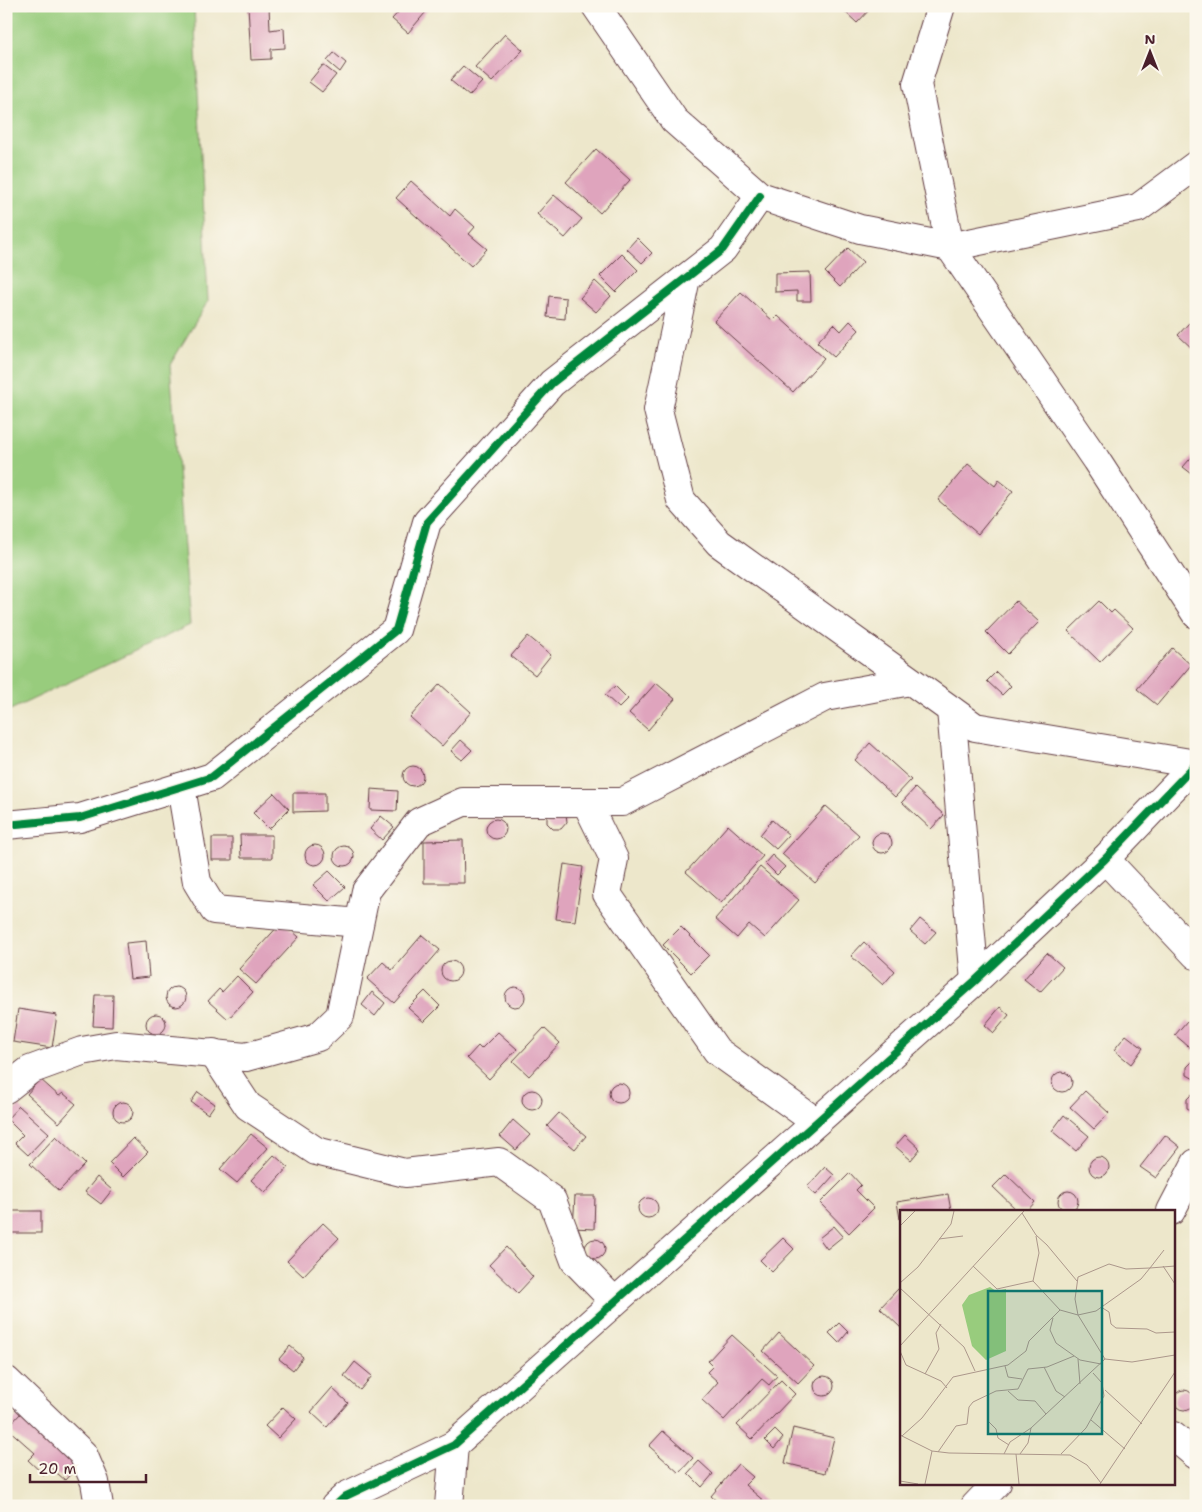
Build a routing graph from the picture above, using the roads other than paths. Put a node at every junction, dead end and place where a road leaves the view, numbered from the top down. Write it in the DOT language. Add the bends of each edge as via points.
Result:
graph roads {
  1 [pos="596,6"];
  2 [pos="941,6"];
  3 [pos="1195,167"];
  4 [pos="760,196"];
  5 [pos="950,247"];
  6 [pos="686,278"];
  7 [pos="1196,614"];
  8 [pos="910,681"];
  9 [pos="951,710"];
  10 [pos="1196,764"];
  11 [pos="181,787"];
  12 [pos="586,802"];
  13 [pos="6,825"];
  14 [pos="1105,859"];
  15 [pos="358,923"];
  16 [pos="1196,955"];
  17 [pos="974,981"];
  18 [pos="213,1053"];
  19 [pos="6,1089"];
  20 [pos="816,1122"];
  21 [pos="1196,1163"];
  22 [pos="1172,1210"];
  23 [pos="614,1301"];
  24 [pos="6,1381"];
  25 [pos="1174,1437"];
  26 [pos="454,1445"];
  27 [pos="1196,1455"];
  28 [pos="996,1484"];
  29 [pos="99,1506"];
  30 [pos="335,1506"];
  31 [pos="450,1506"];
  32 [pos="975,1506"];
  1 -- 4 [label="street" via="674,120"];
  2 -- 5 [label="street" via="916,84"];
  3 -- 5 [label="street" via="1138,208"];
  4 -- 5 [label="street" via="860,229"];
  4 -- 6 [label="street" via="723,249"];
  5 -- 7 [label="street" via="1096,460"];
  6 -- 8 [label="street" via="658,410 681,500 719,543"];
  6 -- 11 [label="street" via="552,383 427,522 396,630 212,777"];
  8 -- 9 [label="street"];
  8 -- 12 [label="street" via="825,697 622,802"];
  9 -- 10 [label="street" via="974,727"];
  9 -- 17 [label="street"];
  10 -- 14 [label="street"];
  11 -- 13 [label="street" via="80,818"];
  11 -- 15 [label="street" via="196,882 214,910"];
  12 -- 15 [label="street" via="463,802 419,822 366,890"];
  12 -- 20 [label="street" via="614,859 607,894 717,1052"];
  14 -- 16 [label="street"];
  14 -- 17 [label="street"];
  15 -- 18 [label="street" via="340,1016 318,1037 246,1057"];
  17 -- 20 [label="street"];
  18 -- 19 [label="street" via="116,1045 82,1052 30,1070"];
  18 -- 23 [label="street" via="248,1106 316,1151 405,1172 499,1162 552,1200 575,1261"];
  20 -- 23 [label="street"];
  21 -- 22 [label="street"];
  23 -- 26 [label="street"];
  24 -- 29 [label="street" via="83,1454 95,1482"];
  25 -- 27 [label="street"];
  26 -- 30 [label="street" via="346,1496"];
  26 -- 31 [label="street"];
  28 -- 32 [label="street"];
}
